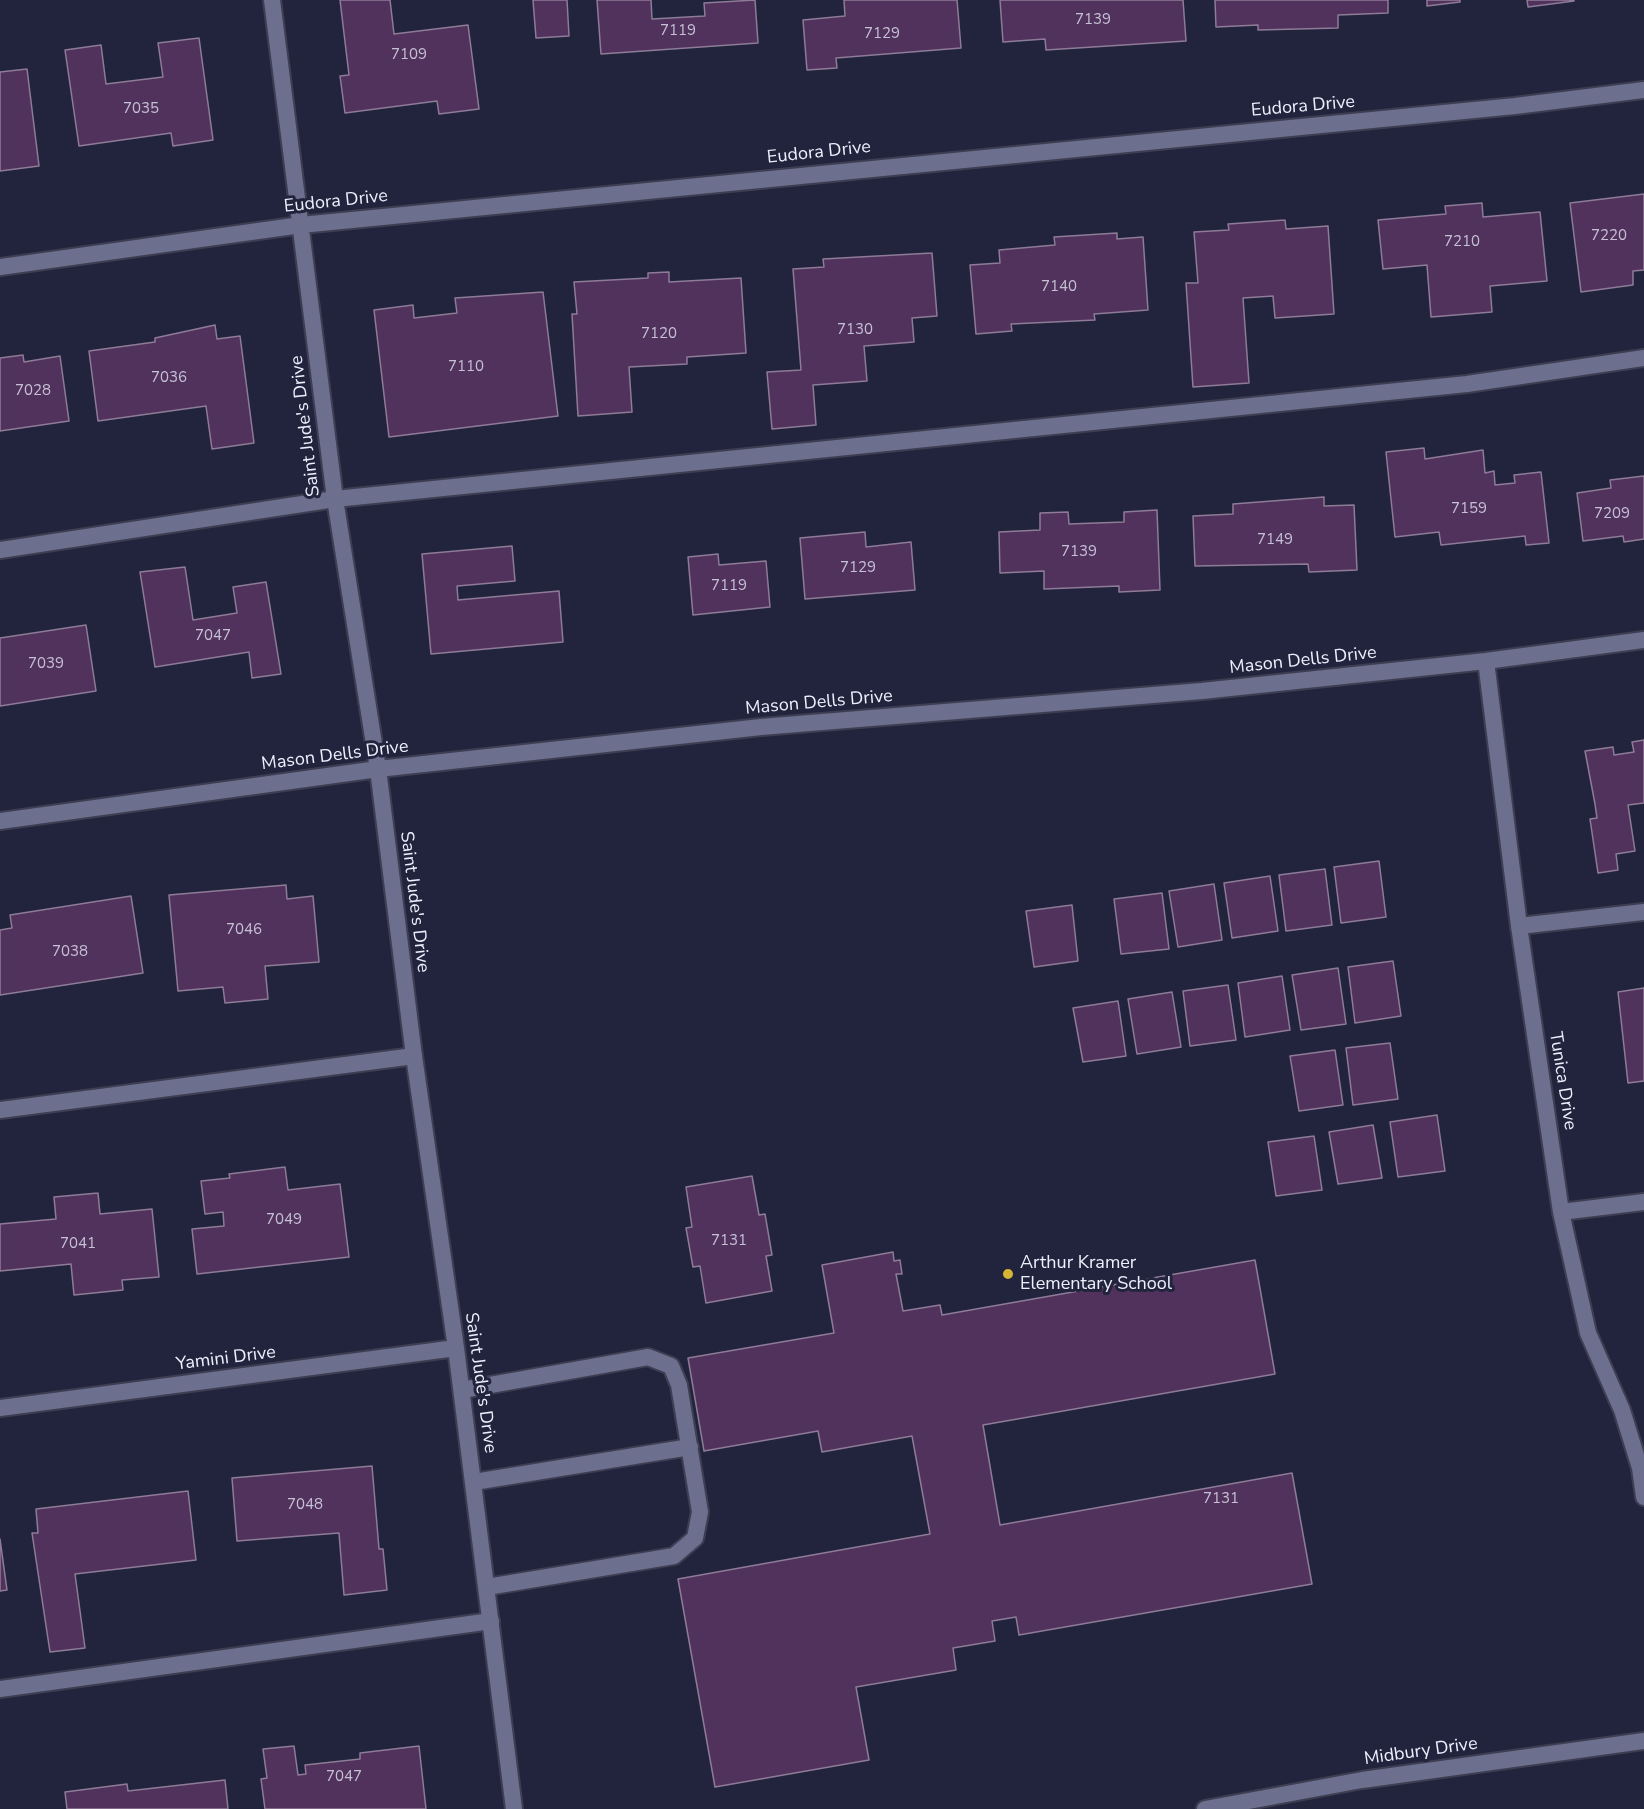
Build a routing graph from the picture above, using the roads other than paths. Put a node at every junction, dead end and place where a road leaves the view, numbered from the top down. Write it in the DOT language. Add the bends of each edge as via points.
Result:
graph roads {
  1 [pos="272,0"];
  2 [pos="1644,90"];
  3 [pos="301,225"];
  4 [pos="0,267"];
  5 [pos="1644,358"];
  6 [pos="335,499"];
  7 [pos="0,550"];
  8 [pos="1644,640"];
  9 [pos="1486,661"];
  10 [pos="378,769"];
  11 [pos="0,821"];
  12 [pos="1644,912"];
  13 [pos="1519,926"];
  14 [pos="414,1056"];
  15 [pos="0,1110"];
  16 [pos="1644,1202"];
  17 [pos="1562,1212"];
  18 [pos="456,1348"];
  19 [pos="462,1390"];
  20 [pos="0,1408"];
  21 [pos="690,1448"];
  22 [pos="1642,1467"];
  23 [pos="474,1482"];
  24 [pos="1644,1497"];
  25 [pos="487,1587"];
  26 [pos="491,1621"];
  27 [pos="0,1689"];
  28 [pos="1644,1741"];
  29 [pos="514,1809"];
  30 [pos="1205,1809"];
  1 -- 3 [label="street, Saint Jude's Drive"];
  2 -- 3 [label="street, Eudora Drive" via="1515,106"];
  3 -- 4 [label="street, Eudora Drive"];
  3 -- 6 [label="street, Saint Jude's Drive"];
  5 -- 6 [label="street" via="1467,384"];
  6 -- 7 [label="street"];
  6 -- 10 [label="street, Saint Jude's Drive"];
  8 -- 9 [label="street, Mason Dells Drive"];
  9 -- 10 [label="street, Mason Dells Drive" via="1202,691 761,728"];
  9 -- 13 [label="street, Tunica Drive"];
  10 -- 11 [label="street, Mason Dells Drive"];
  10 -- 14 [label="street, Saint Jude's Drive"];
  12 -- 13 [label="street"];
  13 -- 17 [label="street, Tunica Drive"];
  14 -- 15 [label="street"];
  14 -- 18 [label="street, Saint Jude's Drive"];
  16 -- 17 [label="street"];
  17 -- 22 [label="street, Tunica Drive" via="1588,1333"];
  18 -- 19 [label="street, Saint Jude's Drive"];
  18 -- 20 [label="street, Yamini Drive"];
  19 -- 21 [label="street" via="648,1357 671,1366 679,1385"];
  19 -- 23 [label="street, Saint Jude's Drive"];
  21 -- 23 [label="street"];
  21 -- 25 [label="street" via="700,1512 695,1538 674,1556"];
  22 -- 24 [label="street, Tunica Drive"];
  23 -- 25 [label="street, Saint Jude's Drive"];
  25 -- 26 [label="street, Saint Jude's Drive"];
  26 -- 27 [label="street"];
  26 -- 29 [label="street, Saint Jude's Drive"];
  28 -- 30 [label="street, Midbury Drive" via="1362,1780"];
}
